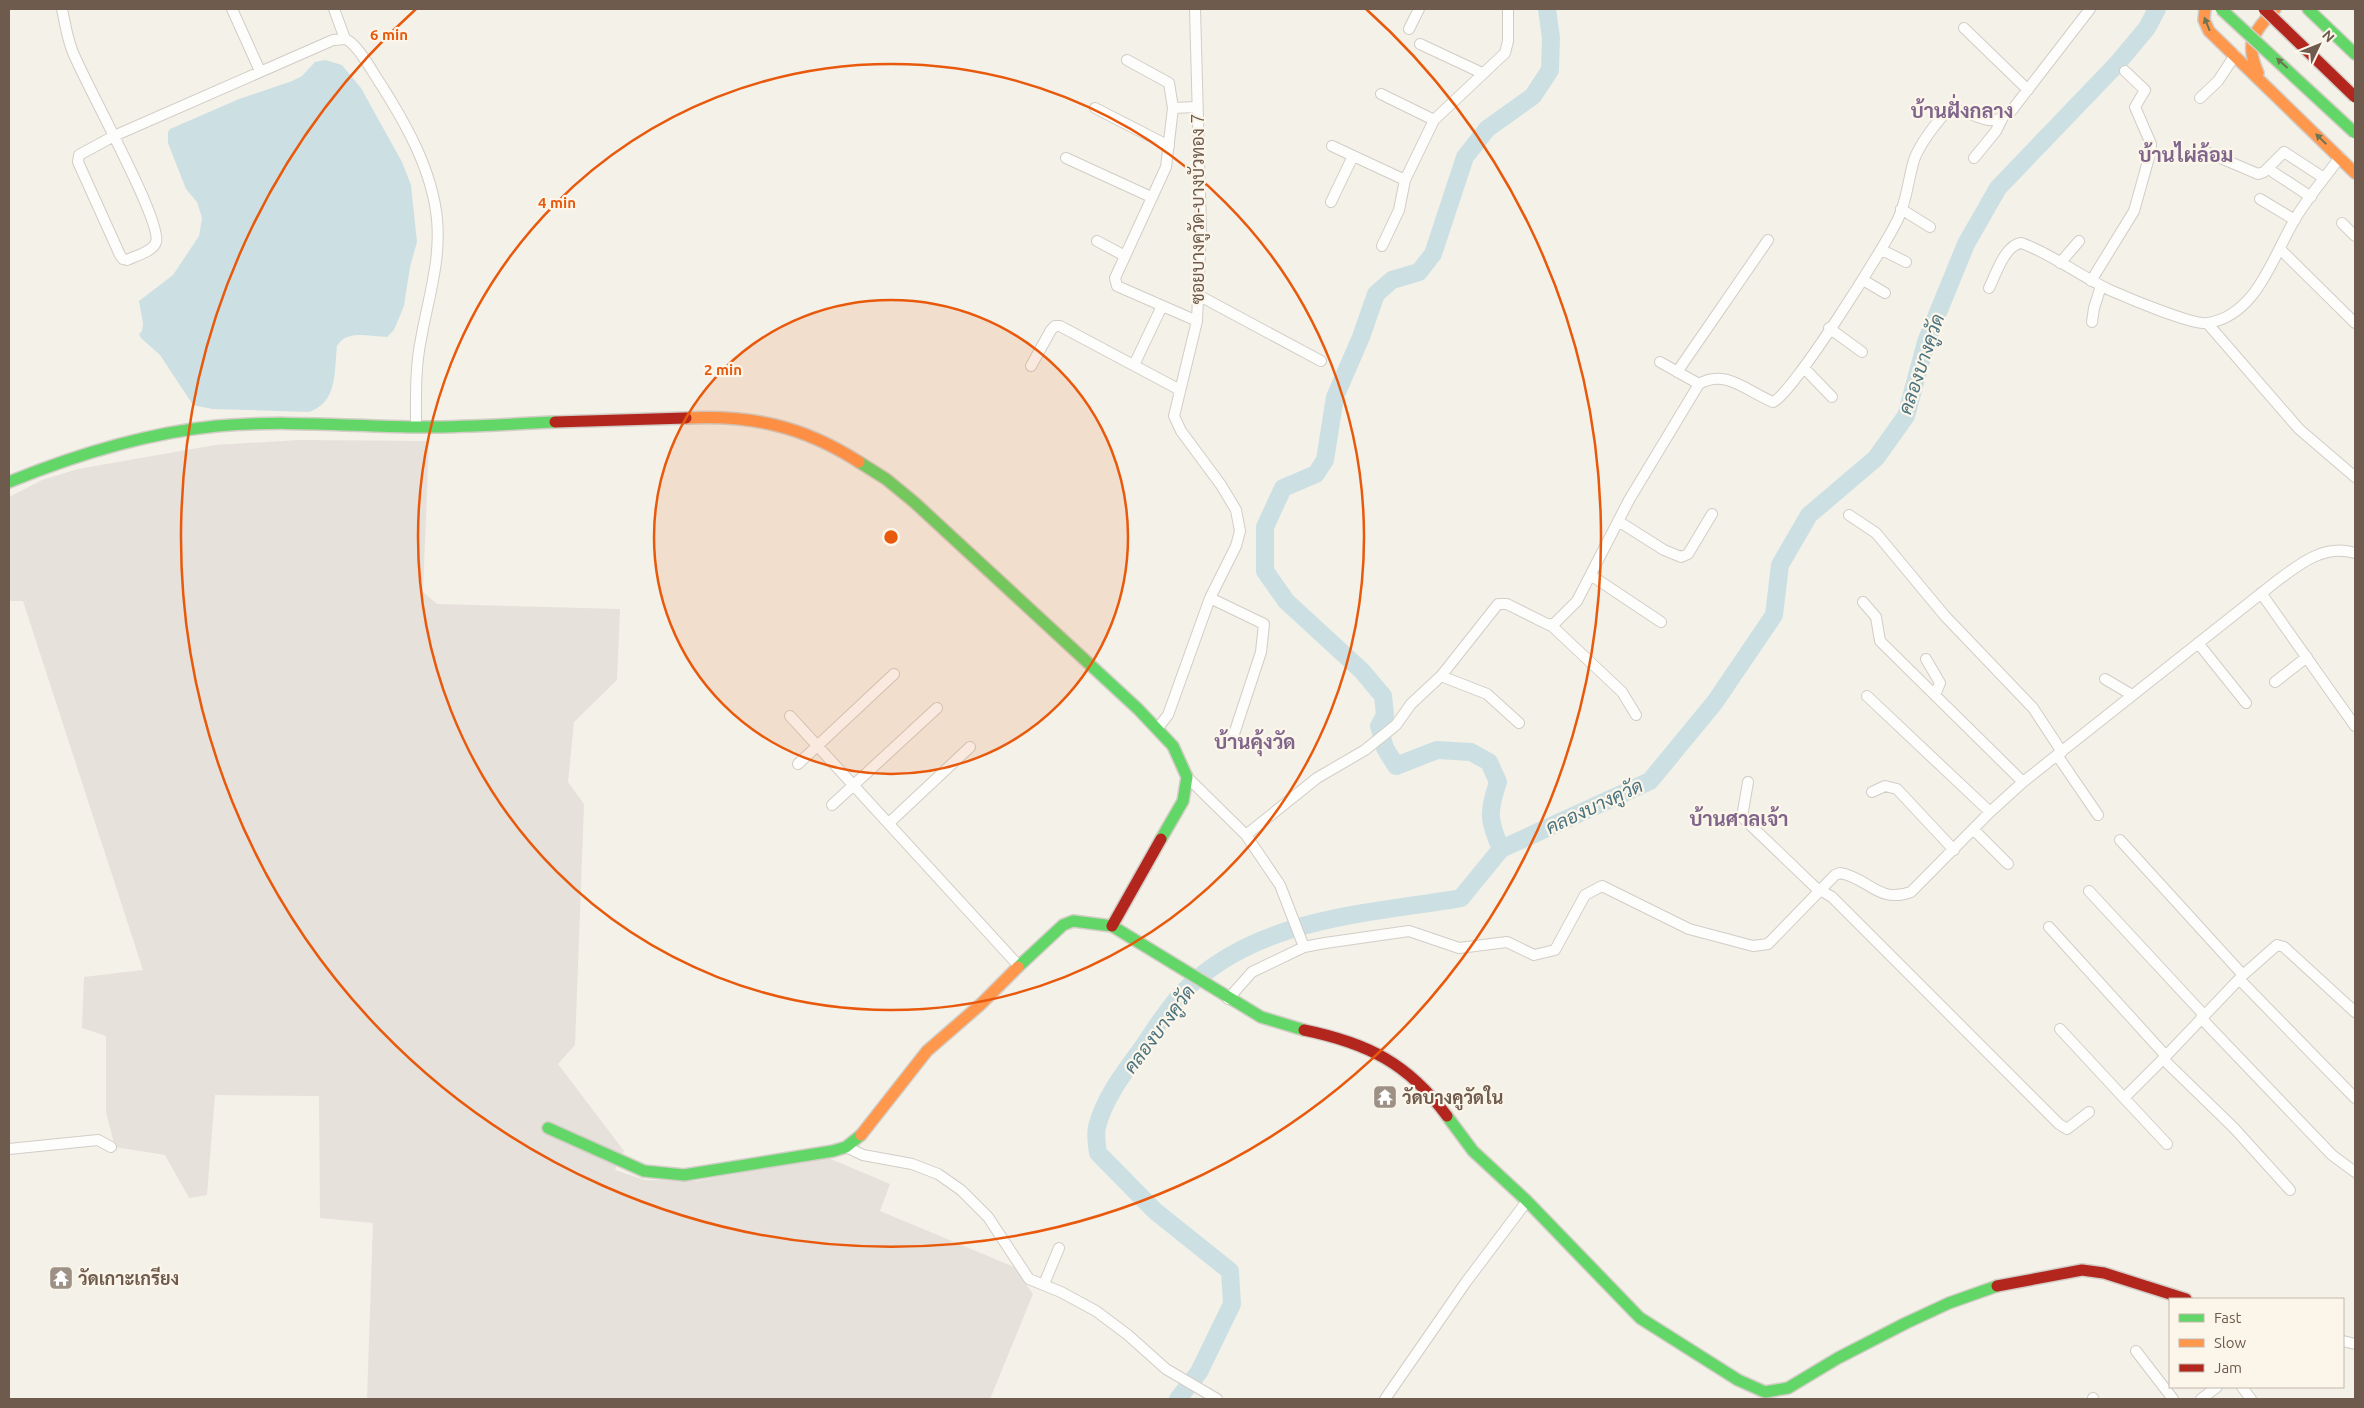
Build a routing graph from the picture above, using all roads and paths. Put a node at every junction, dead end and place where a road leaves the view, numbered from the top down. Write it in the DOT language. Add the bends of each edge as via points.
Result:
graph roads {
  1 [pos="62,9"];
  2 [pos="232,9"];
  3 [pos="334,9"];
  4 [pos="1195,9"];
  5 [pos="1418,9"];
  6 [pos="1508,9"];
  7 [pos="2090,9"];
  8 [pos="2205,9"];
  9 [pos="2221,9"];
  10 [pos="2264,9"];
  11 [pos="2275,9"];
  12 [pos="2308,9"];
  13 [pos="1964,28"];
  14 [pos="1409,29"];
  15 [pos="345,39"];
  16 [pos="1420,44"];
  17 [pos="2355,54"];
  18 [pos="2235,55"];
  19 [pos="1127,60"];
  20 [pos="260,71"];
  21 [pos="2125,71"];
  22 [pos="1482,73"];
  23 [pos="2262,82"];
  24 [pos="2028,90"];
  25 [pos="1381,94"];
  26 [pos="2355,97"];
  27 [pos="2200,98"];
  28 [pos="1197,107"];
  29 [pos="1095,108"];
  30 [pos="1173,108"];
  31 [pos="2003,117"];
  32 [pos="1434,120"];
  33 [pos="2355,133"];
  34 [pos="114,136"];
  35 [pos="1169,146"];
  36 [pos="1332,146"];
  37 [pos="2204,151"];
  38 [pos="1353,156"];
  39 [pos="2340,157"];
  40 [pos="1066,158"];
  41 [pos="1974,158"];
  42 [pos="2273,172"];
  43 [pos="2355,172"];
  44 [pos="2324,178"];
  45 [pos="1406,180"];
  46 [pos="1151,197"];
  47 [pos="2311,197"];
  48 [pos="2260,199"];
  49 [pos="1331,202"];
  50 [pos="1902,209"];
  51 [pos="2295,220"];
  52 [pos="2342,223"];
  53 [pos="1930,227"];
  54 [pos="2355,236"];
  55 [pos="1768,240"];
  56 [pos="1097,241"];
  57 [pos="2079,242"];
  58 [pos="1382,246"];
  59 [pos="2280,249"];
  60 [pos="1882,250"];
  61 [pos="1126,256"];
  62 [pos="1906,262"];
  63 [pos="2060,263"];
  64 [pos="1863,280"];
  65 [pos="2091,280"];
  66 [pos="2101,286"];
  67 [pos="1989,288"];
  68 [pos="1885,293"];
  69 [pos="1198,295"];
  70 [pos="1162,306"];
  71 [pos="1197,321"];
  72 [pos="2092,322"];
  73 [pos="2355,323"];
  74 [pos="2208,324"];
  75 [pos="1829,328"];
  76 [pos="1862,352"];
  77 [pos="1322,361"];
  78 [pos="1660,362"];
  79 [pos="1134,365"];
  80 [pos="1031,366"];
  81 [pos="1804,368"];
  82 [pos="1677,372"];
  83 [pos="1699,384"];
  84 [pos="1180,390"];
  85 [pos="1832,397"];
  86 [pos="416,427"];
  87 [pos="2355,477"];
  88 [pos="9,482"];
  89 [pos="1712,514"];
  90 [pos="1849,515"];
  91 [pos="1618,521"];
  92 [pos="2355,553"];
  93 [pos="1592,576"];
  94 [pos="2261,593"];
  95 [pos="1210,598"];
  96 [pos="1863,602"];
  97 [pos="1661,622"];
  98 [pos="1552,626"];
  99 [pos="2198,643"];
  100 [pos="2307,657"];
  101 [pos="1926,659"];
  102 [pos="894,674"];
  103 [pos="1441,676"];
  104 [pos="2105,678"];
  105 [pos="2275,682"];
  106 [pos="1935,695"];
  107 [pos="2132,695"];
  108 [pos="1867,696"];
  109 [pos="2246,703"];
  110 [pos="937,708"];
  111 [pos="1636,715"];
  112 [pos="790,716"];
  113 [pos="1519,723"];
  114 [pos="2355,726"];
  115 [pos="1156,729"];
  116 [pos="1233,737"];
  117 [pos="817,745"];
  118 [pos="970,747"];
  119 [pos="2059,754"];
  120 [pos="798,764"];
  121 [pos="1187,777"];
  122 [pos="1748,782"];
  123 [pos="2023,782"];
  124 [pos="854,785"];
  125 [pos="1872,792"];
  126 [pos="832,805"];
  127 [pos="1990,812"];
  128 [pos="2098,815"];
  129 [pos="890,822"];
  130 [pos="1973,830"];
  131 [pos="1246,835"];
  132 [pos="2120,840"];
  133 [pos="1954,850"];
  134 [pos="2008,864"];
  135 [pos="1821,889"];
  136 [pos="2089,891"];
  137 [pos="1112,926"];
  138 [pos="2049,927"];
  139 [pos="1303,944"];
  140 [pos="1018,965"];
  141 [pos="2241,977"];
  142 [pos="1228,999"];
  143 [pos="2355,1012"];
  144 [pos="2202,1017"];
  145 [pos="2060,1029"];
  146 [pos="2165,1057"];
  147 [pos="2124,1098"];
  148 [pos="2355,1098"];
  149 [pos="2089,1112"];
  150 [pos="548,1128"];
  151 [pos="2167,1144"];
  152 [pos="112,1147"];
  153 [pos="846,1147"];
  154 [pos="9,1150"];
  155 [pos="2355,1172"];
  156 [pos="2290,1190"];
  157 [pos="1527,1201"];
  158 [pos="1058,1248"];
  159 [pos="1044,1284"];
  160 [pos="2183,1298"];
  161 [pos="2136,1351"];
  162 [pos="2216,1388"];
  163 [pos="2243,1388"];
  164 [pos="1217,1399"];
  165 [pos="1385,1399"];
  166 [pos="2173,1399"];
  167 [pos="2201,1399"];
  168 [pos="2251,1399"];
  1 -- 34 [label="street" via="72,50"];
  2 -- 20 [label="street"];
  3 -- 15 [label="street"];
  4 -- 28 [label="street, ซอยบางคูวัด-บางบัวทอง 7"];
  5 -- 14 [label="street"];
  6 -- 22 [label="street" via="1508,41 1504,53"];
  7 -- 24 [label="street"];
  18 -- 8 [label="street, one-way" via="2209,31 2204,20"];
  33 -- 9 [label="street, one-way, bridge"];
  10 -- 26 [label="street, bridge"];
  11 -- 23 [label="street" via="2251,40 2249,49"];
  12 -- 17 [label="street"];
  13 -- 24 [label="street"];
  15 -- 20 [label="street" via="333,40"];
  15 -- 86 [label="street" via="360,54 397,110 423,164 434,203 437,257 417,360"];
  16 -- 22 [label="street"];
  18 -- 23 [label="street"];
  18 -- 27 [label="street" via="2218,82"];
  19 -- 30 [label="street" via="1169,83"];
  20 -- 34 [label="street"];
  21 -- 65 [label="street" via="2145,90 2135,107 2151,144 2150,154 2134,211"];
  22 -- 32 [label="street"];
  39 -- 23 [label="street, one-way"];
  24 -- 31 [label="street"];
  25 -- 32 [label="street"];
  28 -- 30 [label="street"];
  28 -- 69 [label="street, ซอยบางคูวัด-บางบัวทอง 7" via="1201,229"];
  29 -- 35 [label="street"];
  30 -- 35 [label="street"];
  31 -- 41 [label="street"];
  31 -- 50 [label="street" via="1991,120 1957,110 1946,113 1918,150"];
  32 -- 45 [label="street"];
  34 -- 34 [label="street" via="150,214 156,236 153,247 127,260 120,254 78,162 84,150"];
  35 -- 46 [label="street" via="1166,167"];
  36 -- 38 [label="street"];
  37 -- 44 [label="street" via="2258,174 2284,152"];
  38 -- 45 [label="street"];
  38 -- 49 [label="street"];
  39 -- 43 [label="street"];
  39 -- 44 [label="street"];
  40 -- 46 [label="street"];
  42 -- 47 [label="street"];
  44 -- 47 [label="street"];
  45 -- 58 [label="street" via="1399,210"];
  46 -- 61 [label="street"];
  47 -- 51 [label="street"];
  48 -- 51 [label="street"];
  50 -- 53 [label="street"];
  50 -- 60 [label="street"];
  51 -- 59 [label="street"];
  52 -- 54 [label="street"];
  55 -- 82 [label="street"];
  56 -- 61 [label="street"];
  57 -- 63 [label="street"];
  59 -- 73 [label="street"];
  59 -- 74 [label="street" via="2248,300 2236,311"];
  60 -- 62 [label="street"];
  60 -- 64 [label="street"];
  61 -- 70 [label="street" via="1115,278 1117,286"];
  63 -- 65 [label="street"];
  63 -- 67 [label="street" via="2018,243 2008,251"];
  64 -- 68 [label="street"];
  64 -- 75 [label="street"];
  65 -- 66 [label="street"];
  66 -- 72 [label="street"];
  66 -- 74 [label="street" via="2191,322"];
  69 -- 71 [label="street, ซอยบางคูวัด-บางบัวทอง 7"];
  69 -- 77 [label="street"];
  70 -- 71 [label="street"];
  70 -- 79 [label="street"];
  71 -- 84 [label="street, ซอยบางคูวัด-บางบัวทอง 7"];
  74 -- 87 [label="street" via="2299,429"];
  75 -- 76 [label="street"];
  75 -- 81 [label="street"];
  78 -- 82 [label="street"];
  79 -- 80 [label="street" via="1055,326"];
  79 -- 84 [label="street"];
  81 -- 83 [label="street" via="1780,398 1772,402 1721,377"];
  81 -- 85 [label="street"];
  82 -- 83 [label="street"];
  83 -- 91 [label="street"];
  84 -- 95 [label="street, ซอยบางคูวัด-บางบัวทอง 7" via="1174,416 1236,510 1240,531"];
  86 -- 88 [label="street" via="290,422 187,430 63,460"];
  86 -- 115 [label="street" via="708,417 764,421 793,429 850,456 914,502"];
  89 -- 91 [label="street" via="1688,554 1681,557"];
  90 -- 119 [label="street" via="1876,533 1946,616 2033,708"];
  91 -- 93 [label="street"];
  92 -- 94 [label="street" via="2332,551 2318,554 2301,562"];
  93 -- 97 [label="street"];
  93 -- 98 [label="street" via="1577,601"];
  94 -- 99 [label="street"];
  94 -- 100 [label="street"];
  95 -- 115 [label="street, ซอยบางคูวัด-บางบัวทอง 7" via="1168,715"];
  95 -- 116 [label="street" via="1264,624 1261,652"];
  96 -- 106 [label="street" via="1876,618 1880,641"];
  98 -- 103 [label="street" via="1507,604 1498,604"];
  98 -- 111 [label="street" via="1622,692"];
  99 -- 107 [label="street"];
  99 -- 109 [label="street"];
  100 -- 105 [label="street"];
  100 -- 114 [label="street"];
  101 -- 106 [label="street" via="1940,683"];
  102 -- 117 [label="street"];
  103 -- 113 [label="street" via="1487,694"];
  103 -- 131 [label="street" via="1365,750 1317,778"];
  104 -- 107 [label="street"];
  106 -- 123 [label="street"];
  107 -- 119 [label="street"];
  108 -- 127 [label="street"];
  110 -- 124 [label="street"];
  112 -- 117 [label="street"];
  115 -- 121 [label="street" via="1173,746"];
  117 -- 120 [label="street"];
  117 -- 124 [label="street"];
  118 -- 129 [label="street"];
  119 -- 123 [label="street"];
  119 -- 128 [label="street"];
  121 -- 131 [label="street"];
  121 -- 137 [label="street" via="1176,816"];
  122 -- 135 [label="street" via="1742,817 1815,887"];
  123 -- 127 [label="street"];
  124 -- 126 [label="street"];
  124 -- 129 [label="street"];
  125 -- 133 [label="street" via="1885,786 1897,789"];
  127 -- 130 [label="street"];
  129 -- 140 [label="street"];
  130 -- 133 [label="street"];
  130 -- 134 [label="street"];
  131 -- 139 [label="street" via="1280,886"];
  132 -- 141 [label="street"];
  133 -- 135 [label="street" via="1918,887 1899,897 1880,893 1858,879 1840,873"];
  135 -- 139 [label="street" via="1768,944 1753,946 1689,929 1602,886 1585,896 1555,950 1534,955 1507,942 1459,948 1410,931"];
  135 -- 149 [label="street" via="2063,1128 2074,1126"];
  136 -- 144 [label="street"];
  137 -- 140 [label="street" via="1073,921 1062,926"];
  137 -- 142 [label="street"];
  138 -- 146 [label="street"];
  139 -- 142 [label="street" via="1252,972"];
  140 -- 153 [label="street" via="980,1006 914,1065 865,1129"];
  141 -- 143 [label="street" via="2271,948 2277,945 2284,947"];
  141 -- 144 [label="street"];
  141 -- 148 [label="street"];
  142 -- 157 [label="street" via="1285,1026 1339,1037 1360,1045 1400,1068 1428,1090 1473,1151"];
  144 -- 146 [label="street"];
  144 -- 155 [label="street" via="2332,1155"];
  145 -- 147 [label="street"];
  146 -- 147 [label="street"];
  146 -- 156 [label="street"];
  147 -- 151 [label="street"];
  150 -- 153 [label="street" via="644,1171 660,1174 684,1175"];
  152 -- 154 [label="street" via="98,1140"];
  153 -- 159 [label="street" via="863,1155 912,1164 938,1174 978,1205 1029,1279"];
  157 -- 160 [label="street" via="1640,1318 1738,1380 1765,1392 1788,1388 1906,1323 2001,1284 2082,1270 2104,1273"];
  157 -- 165 [label="street"];
  158 -- 159 [label="street"];
  159 -- 164 [label="street" via="1096,1311 1176,1375"];
  161 -- 166 [label="street"];
  162 -- 167 [label="street"];
  163 -- 168 [label="street"];
}
